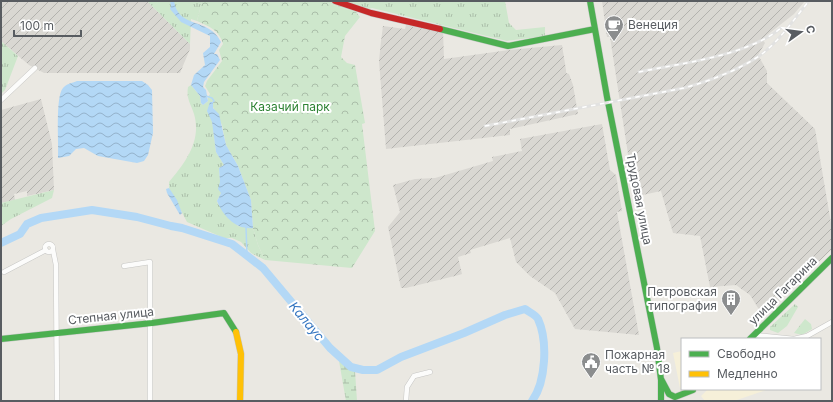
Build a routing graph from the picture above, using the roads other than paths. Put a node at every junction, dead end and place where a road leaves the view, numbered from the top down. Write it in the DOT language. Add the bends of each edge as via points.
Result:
graph roads {
  1 [pos="336,1"];
  2 [pos="590,1"];
  3 [pos="595,29"];
  4 [pos="35,68"];
  5 [pos="1,100"];
  6 [pos="832,258"];
  7 [pos="124,266"];
  8 [pos="4,272"];
  9 [pos="832,322"];
  10 [pos="149,324"];
  11 [pos="56,333"];
  12 [pos="752,337"];
  13 [pos="773,338"];
  14 [pos="798,338"];
  15 [pos="1,339"];
  16 [pos="430,372"];
  17 [pos="660,377"];
  18 [pos="693,390"];
  19 [pos="57,401"];
  20 [pos="150,401"];
  21 [pos="240,401"];
  22 [pos="406,401"];
  23 [pos="661,401"];
  24 [pos="679,401"];
  1 -- 3 [label="street" via="371,13 508,46"];
  2 -- 3 [label="street, Трудовая улица"];
  3 -- 17 [label="street, Трудовая улица" via="647,295"];
  4 -- 5 [label="street"];
  6 -- 12 [label="street, улица Гагарина"];
  7 -- 10 [label="street" via="150,262"];
  8 -- 11 [label="street" via="46,250 46,246 53,246 56,266"];
  9 -- 14 [label="street"];
  10 -- 11 [label="street, Степная улица"];
  10 -- 20 [label="street"];
  10 -- 21 [label="street, Степная улица" via="224,313 235,327 240,344"];
  11 -- 15 [label="street, Степная улица"];
  11 -- 19 [label="street"];
  12 -- 13 [label="street"];
  16 -- 22 [label="street" via="414,376 407,387"];
  17 -- 18 [label="street" via="669,394 675,397"];
  17 -- 23 [label="street, Трудовая улица"];
  18 -- 24 [label="street"];
}
